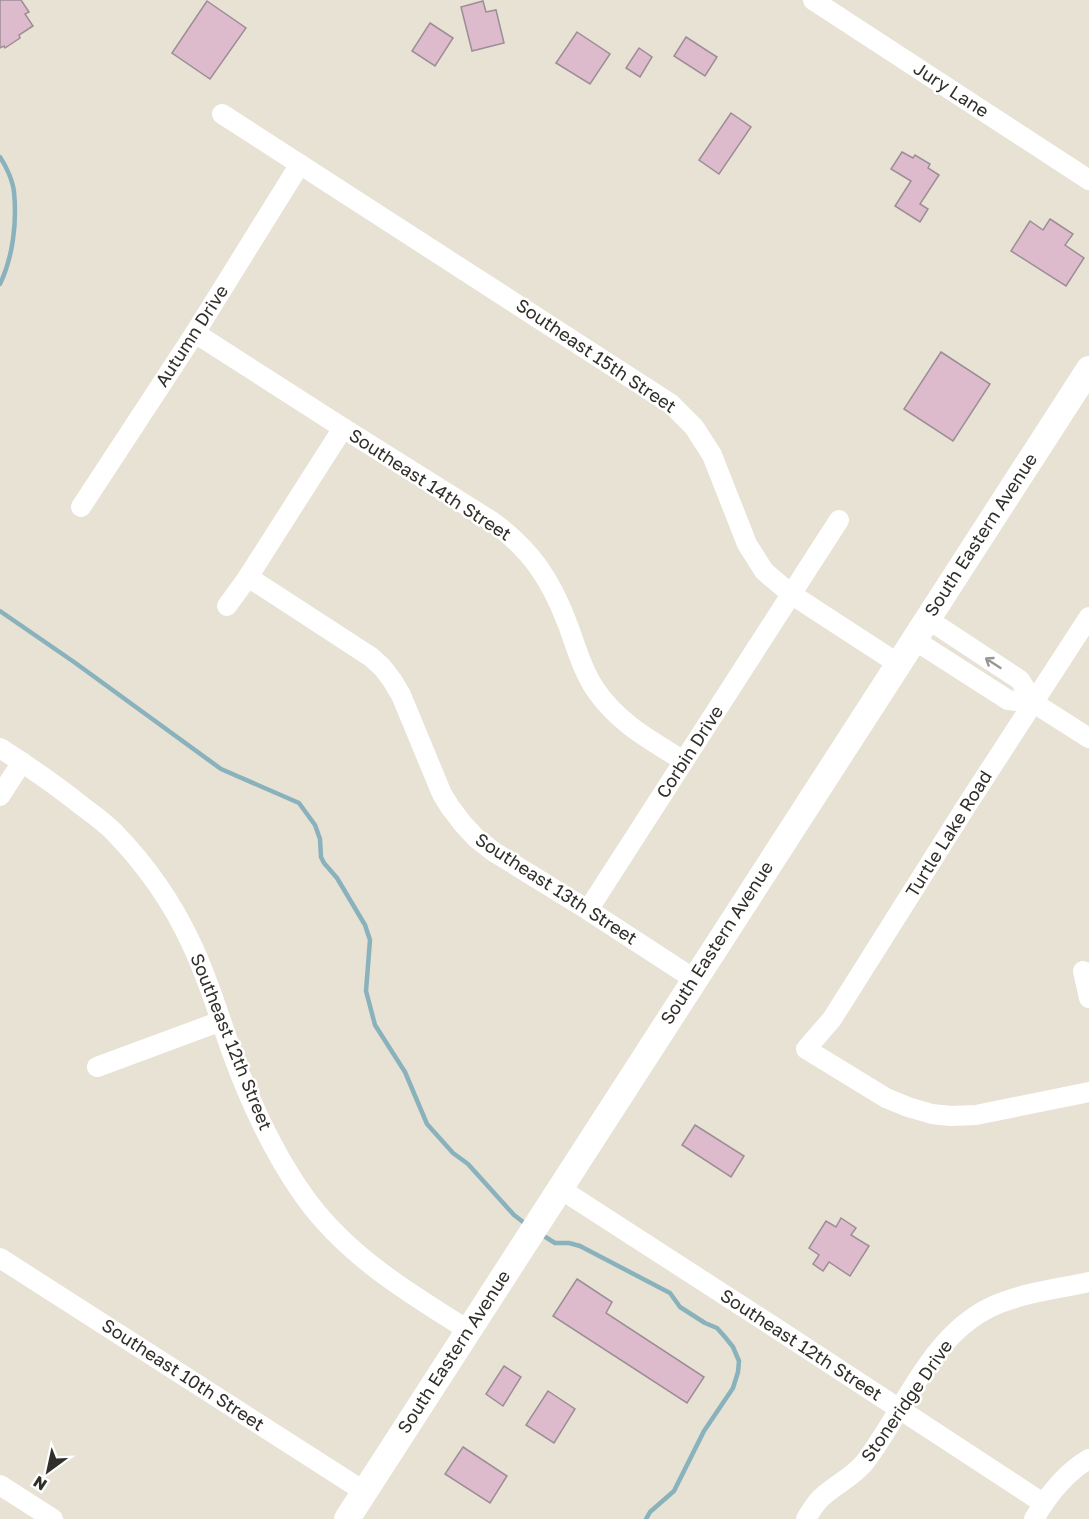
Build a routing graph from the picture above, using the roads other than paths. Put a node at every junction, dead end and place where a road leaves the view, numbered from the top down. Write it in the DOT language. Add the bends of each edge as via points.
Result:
graph roads {
  1 [pos="813,0"];
  2 [pos="222,114"];
  3 [pos="300,164"];
  4 [pos="1089,180"];
  5 [pos="195,333"];
  6 [pos="1089,369"];
  7 [pos="343,428"];
  8 [pos="81,507"];
  9 [pos="839,520"];
  10 [pos="248,577"];
  11 [pos="791,594"];
  12 [pos="227,606"];
  13 [pos="1089,617"];
  14 [pos="920,628"];
  15 [pos="897,663"];
  16 [pos="1034,703"];
  17 [pos="1089,738"];
  18 [pos="0,748"];
  19 [pos="684,761"];
  20 [pos="22,762"];
  21 [pos="0,796"];
  22 [pos="588,910"];
  23 [pos="1083,971"];
  24 [pos="694,979"];
  25 [pos="1089,998"];
  26 [pos="221,1021"];
  27 [pos="97,1067"];
  28 [pos="1089,1092"];
  29 [pos="559,1188"];
  30 [pos="0,1258"];
  31 [pos="1089,1282"];
  32 [pos="468,1330"];
  33 [pos="899,1410"];
  34 [pos="1089,1459"];
  35 [pos="0,1485"];
  36 [pos="365,1492"];
  37 [pos="1038,1511"];
  38 [pos="53,1519"];
  39 [pos="348,1519"];
  40 [pos="806,1519"];
  1 -- 4 [label="street, Jury Lane"];
  2 -- 3 [label="street, Southeast 15th Street"];
  3 -- 5 [label="street, Autumn Drive"];
  3 -- 11 [label="street, Southeast 15th Street" via="671,404 694,427 712,455 757,561"];
  5 -- 7 [label="street, Southeast 14th Street"];
  5 -- 8 [label="street, Autumn Drive"];
  6 -- 14 [label="main road, South Eastern Avenue"];
  7 -- 10 [label="street"];
  7 -- 19 [label="street, Southeast 14th Street" via="493,522 518,542 552,586 583,669 601,697 620,718"];
  9 -- 11 [label="street, Corbin Drive"];
  10 -- 12 [label="street"];
  10 -- 22 [label="street, Southeast 13th Street" via="358,647 382,667 401,695 442,794 463,824 494,852"];
  11 -- 15 [label="street, Southeast 15th Street"];
  11 -- 19 [label="street, Corbin Drive"];
  13 -- 16 [label="street, Turtle Lake Road"];
  14 -- 15 [label="main road, South Eastern Avenue"];
  14 -- 16 [label="street" via="1008,700"];
  15 -- 24 [label="main road, South Eastern Avenue"];
  16 -- 17 [label="street"];
  16 -- 28 [label="street, Turtle Lake Road" via="832,1019 806,1049 886,1098 932,1114 976,1115"];
  18 -- 20 [label="street, Southeast 12th Street"];
  19 -- 22 [label="street, Corbin Drive"];
  20 -- 21 [label="street"];
  20 -- 26 [label="street, Southeast 12th Street" via="113,830 149,873 192,944"];
  22 -- 24 [label="street, Southeast 13th Street"];
  23 -- 25 [label="street"];
  24 -- 29 [label="main road, South Eastern Avenue"];
  26 -- 27 [label="street"];
  26 -- 32 [label="street, Southeast 12th Street" via="267,1136 304,1197 348,1247 370,1265"];
  29 -- 32 [label="main road, South Eastern Avenue"];
  29 -- 33 [label="street, Southeast 12th Street"];
  30 -- 36 [label="street, Southeast 10th Street"];
  31 -- 33 [label="street, Stoneridge Drive" via="1014,1299 976,1315 940,1349"];
  32 -- 36 [label="main road, South Eastern Avenue"];
  33 -- 37 [label="street, Southeast 12th Street"];
  33 -- 40 [label="street, Stoneridge Drive" via="859,1469 823,1496"];
  34 -- 37 [label="street" via="1063,1479"];
  35 -- 38 [label="street"];
  36 -- 39 [label="main road, South Eastern Avenue"];
}
